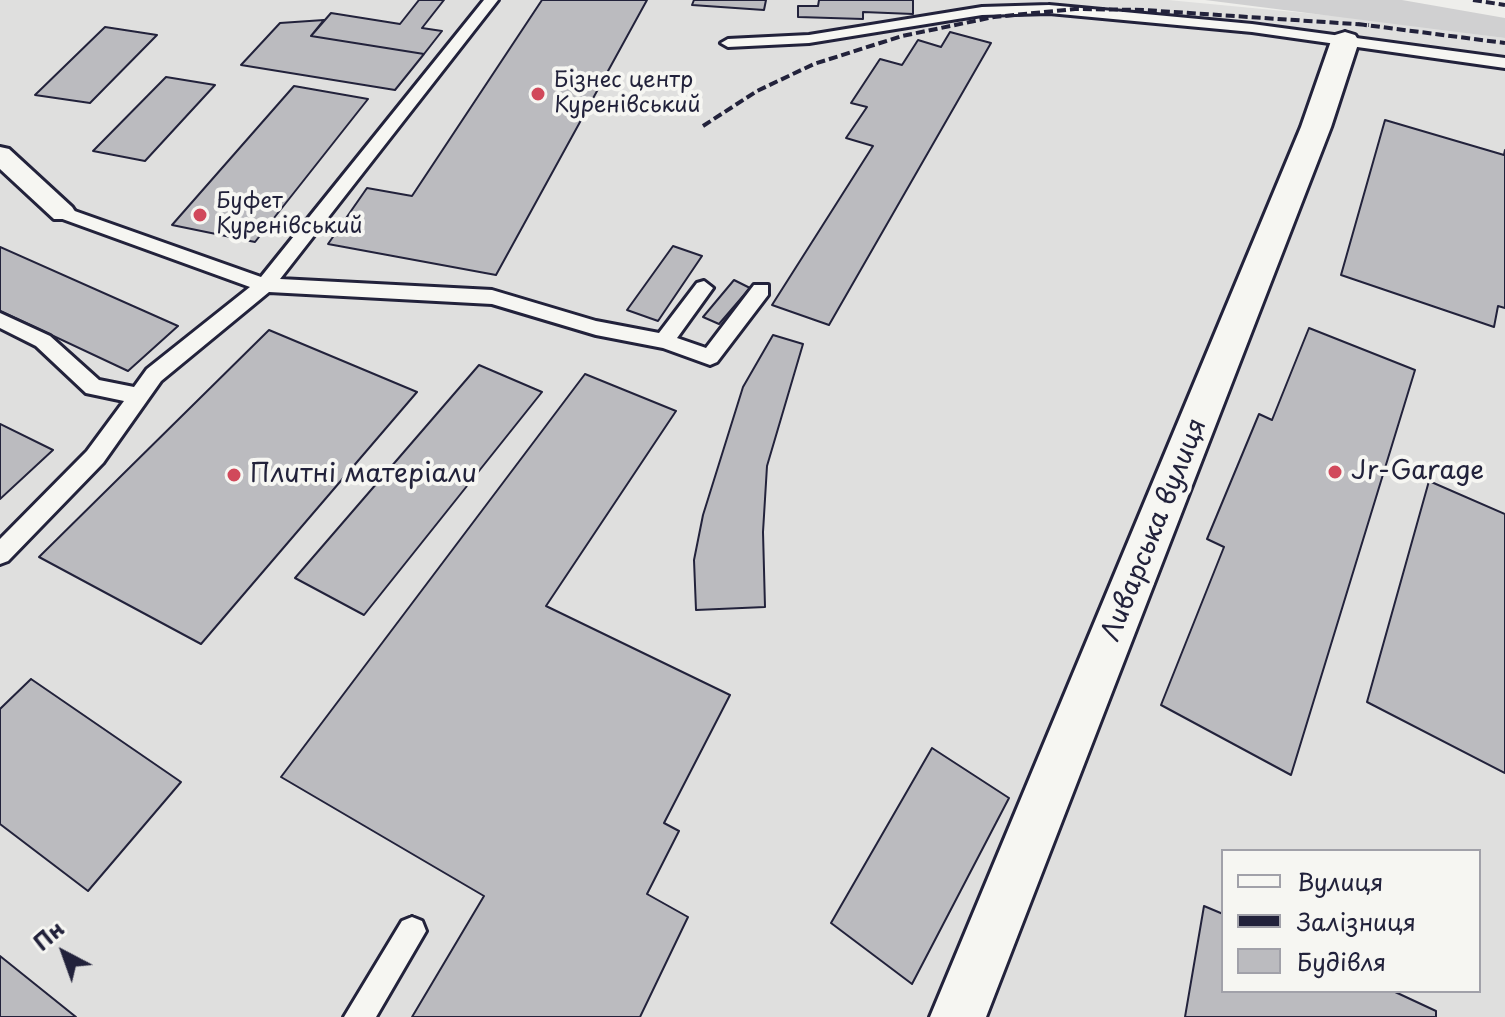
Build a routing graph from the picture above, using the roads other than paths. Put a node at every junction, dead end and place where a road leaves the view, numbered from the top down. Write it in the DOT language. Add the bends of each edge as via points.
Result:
graph roads {
  1 [pos="491,0"];
  2 [pos="1345,41"];
  3 [pos="728,43"];
  4 [pos="1505,63"];
  5 [pos="0,155"];
  6 [pos="63,213"];
  7 [pos="265,285"];
  8 [pos="704,288"];
  9 [pos="761,290"];
  10 [pos="0,320"];
  11 [pos="664,341"];
  12 [pos="139,396"];
  13 [pos="0,554"];
  14 [pos="412,931"];
  15 [pos="359,1017"];
  16 [pos="958,1017"];
  1 -- 7 [label="lane"];
  2 -- 3 [label="lane" via="1049,9 982,11 809,39"];
  2 -- 4 [label="lane"];
  2 -- 16 [label="street, Ливарська вулиця" via="1316,127"];
  5 -- 6 [label="street"];
  6 -- 7 [label="lane"];
  7 -- 11 [label="lane" via="492,297 596,328"];
  7 -- 12 [label="lane" via="154,375"];
  8 -- 11 [label="lane"];
  9 -- 11 [label="lane" via="710,357"];
  10 -- 12 [label="lane" via="43,341 93,387"];
  12 -- 13 [label="lane" via="95,457"];
  14 -- 15 [label="lane"];
}
